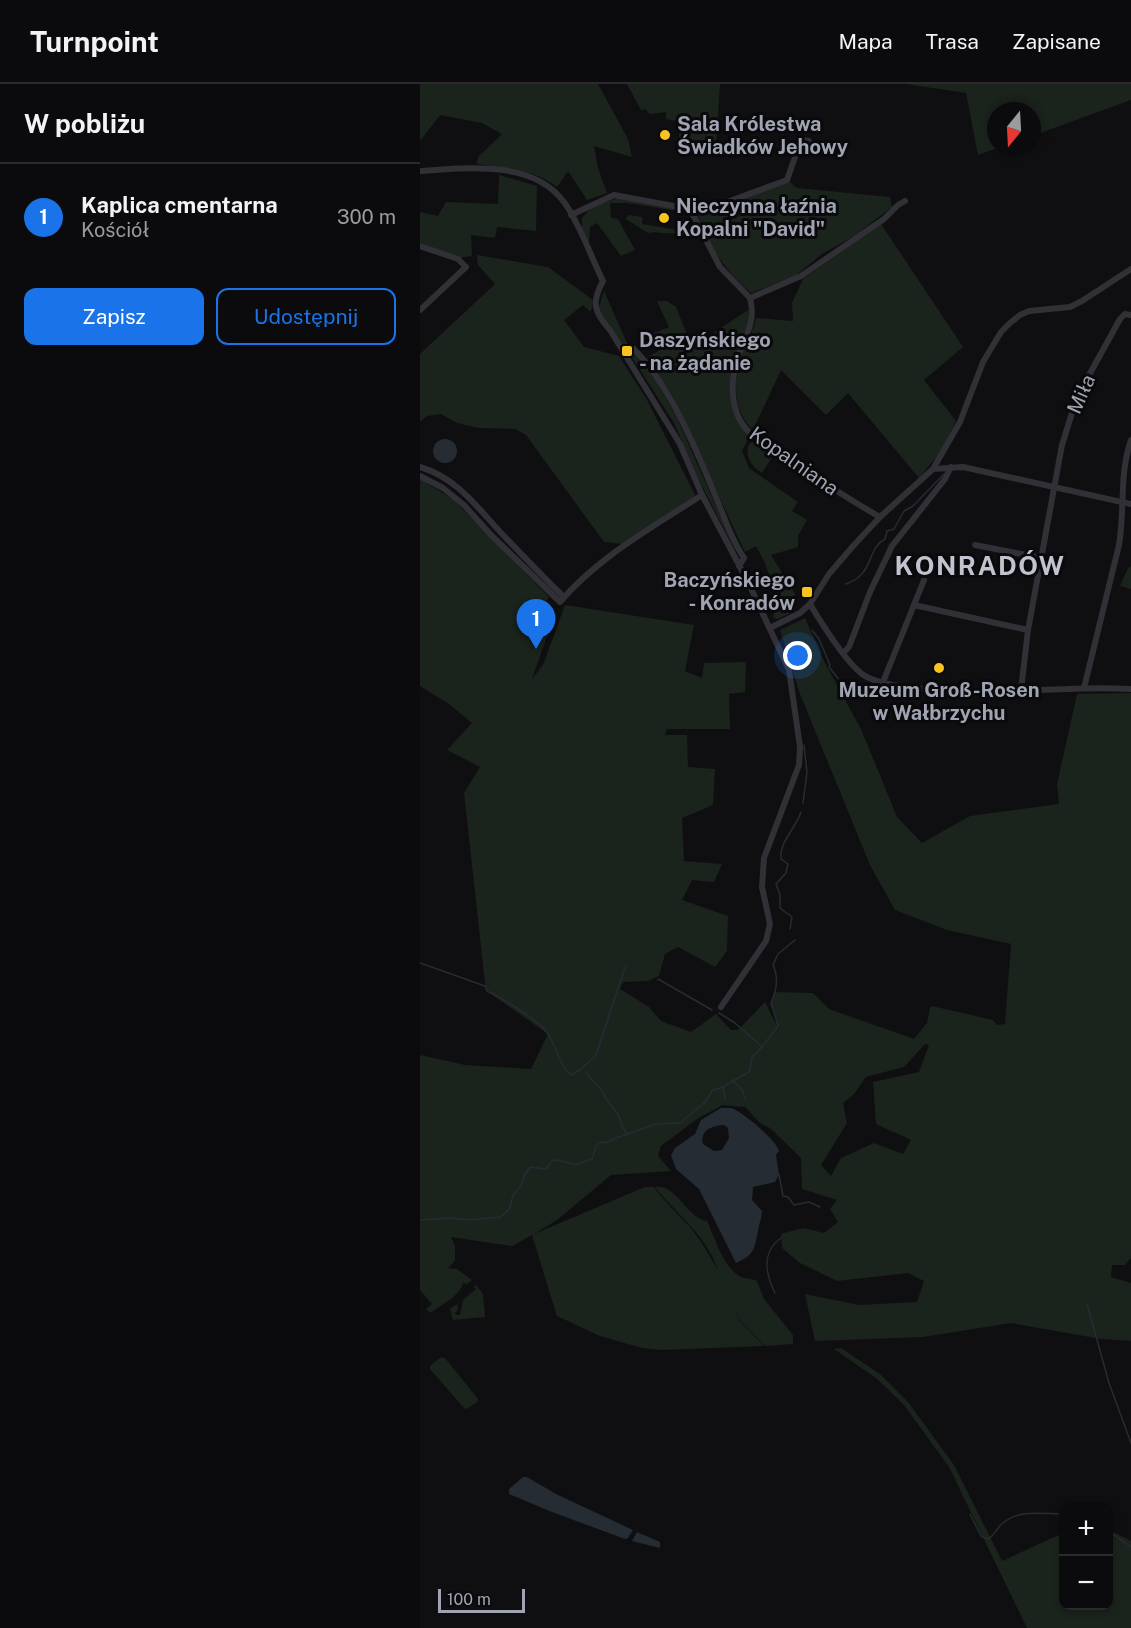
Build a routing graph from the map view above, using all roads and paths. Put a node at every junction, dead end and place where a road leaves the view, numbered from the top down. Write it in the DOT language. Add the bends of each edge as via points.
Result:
graph roads {
  1 [pos="809,141"];
  2 [pos="420,171"];
  3 [pos="905,201"];
  4 [pos="691,212"];
  5 [pos="571,215"];
  6 [pos="420,246"];
  7 [pos="1131,269"];
  8 [pos="750,298"];
  9 [pos="420,310"];
  10 [pos="1131,315"];
  11 [pos="634,349"];
  12 [pos="1131,440"];
  13 [pos="420,467"];
  14 [pos="951,467"];
  15 [pos="933,469"];
  16 [pos="420,476"];
  17 [pos="1055,488"];
  18 [pos="702,495"];
  19 [pos="1122,502"];
  20 [pos="1131,504"];
  21 [pos="880,517"];
  22 [pos="975,545"];
  23 [pos="1042,558"];
  24 [pos="739,566"];
  25 [pos="924,580"];
  26 [pos="562,599"];
  27 [pos="810,604"];
  28 [pos="914,605"];
  29 [pos="770,628"];
  30 [pos="1028,630"];
  31 [pos="843,653"];
  32 [pos="883,682"];
  33 [pos="1084,688"];
  34 [pos="1131,689"];
  35 [pos="1022,690"];
  36 [pos="721,1007"];
  1 -- 4 [label="street" via="801,140 787,180"];
  2 -- 5 [label="street" via="486,169 523,175 550,188 564,201"];
  3 -- 8 [label="street" via="801,276"];
  4 -- 5 [label="street" via="614,195"];
  4 -- 8 [label="street" via="720,267"];
  5 -- 18 [label="street" via="603,281 595,306 597,315 662,411"];
  6 -- 9 [label="street" via="458,259 466,267"];
  7 -- 15 [label="street" via="1070,307 1029,311 1001,332 983,362 960,422"];
  8 -- 21 [label="street, Kopalniana" via="753,318 733,376 735,408 740,419 760,441"];
  10 -- 17 [label="street, Miła" via="1120,319 1077,397 1062,445"];
  11 -- 24 [label="street" via="662,383 678,415 744,558"];
  12 -- 19 [label="street" via="1125,457"];
  13 -- 26 [label="street" via="468,495"];
  14 -- 15 [label="street"];
  14 -- 17 [label="street"];
  14 -- 31 [label="street" via="892,546"];
  15 -- 21 [label="street"];
  16 -- 26 [label="street" via="464,505 497,542"];
  17 -- 19 [label="street"];
  17 -- 23 [label="street, Miła"];
  18 -- 24 [label="street"];
  18 -- 26 [label="street" via="598,565"];
  19 -- 20 [label="street"];
  19 -- 33 [label="street" via="1119,545"];
  21 -- 27 [label="street" via="829,574"];
  22 -- 23 [label="street"];
  23 -- 30 [label="street, Miła"];
  24 -- 29 [label="street"];
  25 -- 28 [label="street"];
  27 -- 29 [label="street"];
  27 -- 31 [label="street"];
  28 -- 30 [label="street"];
  28 -- 32 [label="street"];
  29 -- 36 [label="street" via="789,670 799,765 764,858 762,887 770,924 766,940"];
  30 -- 35 [label="street, Miła"];
  31 -- 32 [label="street" via="862,674"];
  32 -- 35 [label="street" via="973,691"];
  33 -- 34 [label="street"];
  33 -- 35 [label="street"];
}
